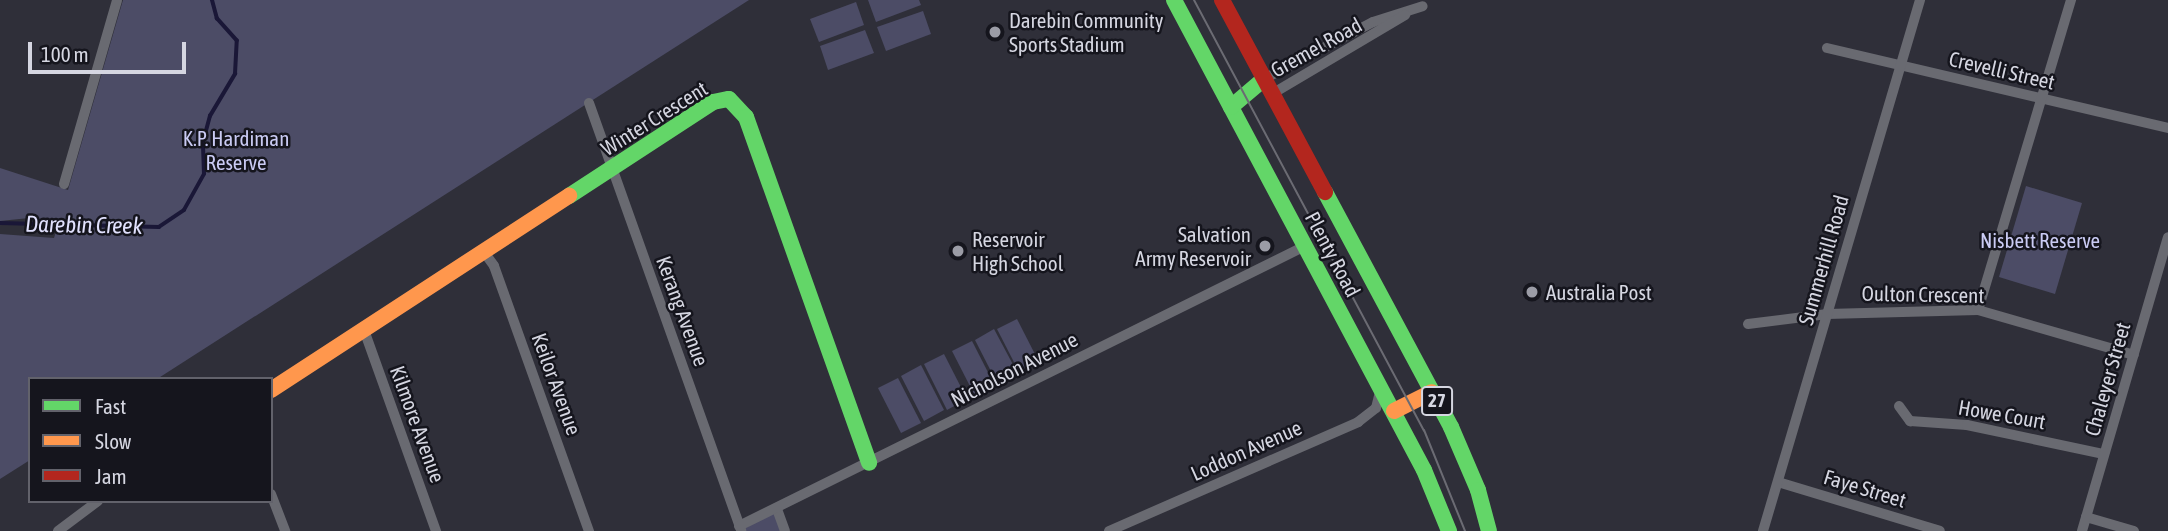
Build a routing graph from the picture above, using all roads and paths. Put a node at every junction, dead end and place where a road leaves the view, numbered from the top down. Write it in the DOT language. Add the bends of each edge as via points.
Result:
graph roads {
  1 [pos="117,0"];
  2 [pos="1174,0"];
  3 [pos="1222,0"];
  4 [pos="1920,0"];
  5 [pos="2071,0"];
  6 [pos="1827,48"];
  7 [pos="1900,65"];
  8 [pos="1264,79"];
  9 [pos="1272,94"];
  10 [pos="2042,99"];
  11 [pos="589,103"];
  12 [pos="1231,107"];
  13 [pos="2168,128"];
  14 [pos="612,168"];
  15 [pos="64,184"];
  16 [pos="2168,237"];
  17 [pos="1305,246"];
  18 [pos="484,252"];
  19 [pos="1978,310"];
  20 [pos="1827,314"];
  21 [pos="1748,324"];
  22 [pos="364,330"];
  23 [pos="2134,355"];
  24 [pos="1381,387"];
  25 [pos="273,389"];
  26 [pos="1432,392"];
  27 [pos="1899,406"];
  28 [pos="1394,411"];
  29 [pos="2104,454"];
  30 [pos="869,463"];
  31 [pos="1778,482"];
  32 [pos="273,499"];
  33 [pos="96,503"];
  34 [pos="777,509"];
  35 [pos="2086,517"];
  36 [pos="1915,527"];
  37 [pos="740,528"];
  38 [pos="58,531"];
  39 [pos="285,531"];
  40 [pos="436,531"];
  41 [pos="589,531"];
  42 [pos="785,531"];
  43 [pos="1109,531"];
  44 [pos="1449,531"];
  45 [pos="1489,531"];
  46 [pos="1763,531"];
  47 [pos="1941,531"];
  48 [pos="2082,531"];
  49 [pos="2134,531"];
  1 -- 15 [label="street"];
  2 -- 12 [label="main road, Plenty Road / 27"];
  3 -- 8 [label="main road, Plenty Road / 27"];
  4 -- 7 [label="street, Summerhill Road"];
  5 -- 10 [label="street"];
  6 -- 7 [label="street, Crevelli Street"];
  7 -- 10 [label="street, Crevelli Street"];
  7 -- 20 [label="street, Summerhill Road"];
  8 -- 9 [label="main road, Plenty Road / 27"];
  8 -- 9 [label="street, Gremel Road" via="1373,22 1418,8"];
  8 -- 12 [label="main road"];
  9 -- 12 [label="main road"];
  9 -- 26 [label="main road, Plenty Road / 27"];
  10 -- 13 [label="street, Crevelli Street"];
  10 -- 19 [label="street"];
  11 -- 14 [label="street, Kerang Avenue"];
  12 -- 17 [label="main road, Plenty Road / 27"];
  14 -- 18 [label="main road, Winter Crescent"];
  14 -- 30 [label="main road, Winter Crescent" via="713,102 729,99 742,108"];
  14 -- 37 [label="street, Kerang Avenue"];
  16 -- 23 [label="street, Chaleyer Street"];
  17 -- 24 [label="main road, Plenty Road / 27"];
  17 -- 30 [label="street, Nicholson Avenue"];
  18 -- 22 [label="main road, Winter Crescent"];
  18 -- 41 [label="street, Keilor Avenue" via="494,266"];
  19 -- 20 [label="street, Oulton Crescent"];
  19 -- 23 [label="street, Oulton Crescent"];
  20 -- 21 [label="street, Oulton Crescent"];
  20 -- 31 [label="street, Summerhill Road"];
  22 -- 25 [label="main road, Winter Crescent"];
  22 -- 40 [label="street, Kilmore Avenue"];
  23 -- 29 [label="street, Chaleyer Street"];
  24 -- 28 [label="main road, Plenty Road / 27"];
  24 -- 43 [label="street, Loddon Avenue" via="1376,408 1358,422"];
  26 -- 28 [label="main road"];
  26 -- 45 [label="main road, Plenty Road / 27" via="1474,482"];
  27 -- 29 [label="street, Howe Court" via="1910,421 1967,425"];
  28 -- 44 [label="main road, Plenty Road / 27"];
  29 -- 35 [label="street, Chaleyer Street"];
  30 -- 34 [label="street, Nicholson Avenue"];
  31 -- 36 [label="street, Faye Street"];
  31 -- 46 [label="street, Summerhill Road"];
  32 -- 39 [label="street"];
  33 -- 38 [label="street"];
  34 -- 37 [label="street, Nicholson Avenue"];
  34 -- 42 [label="street"];
  35 -- 48 [label="street, Chaleyer Street"];
  35 -- 49 [label="street"];
  36 -- 47 [label="street, Faye Street"];
}
